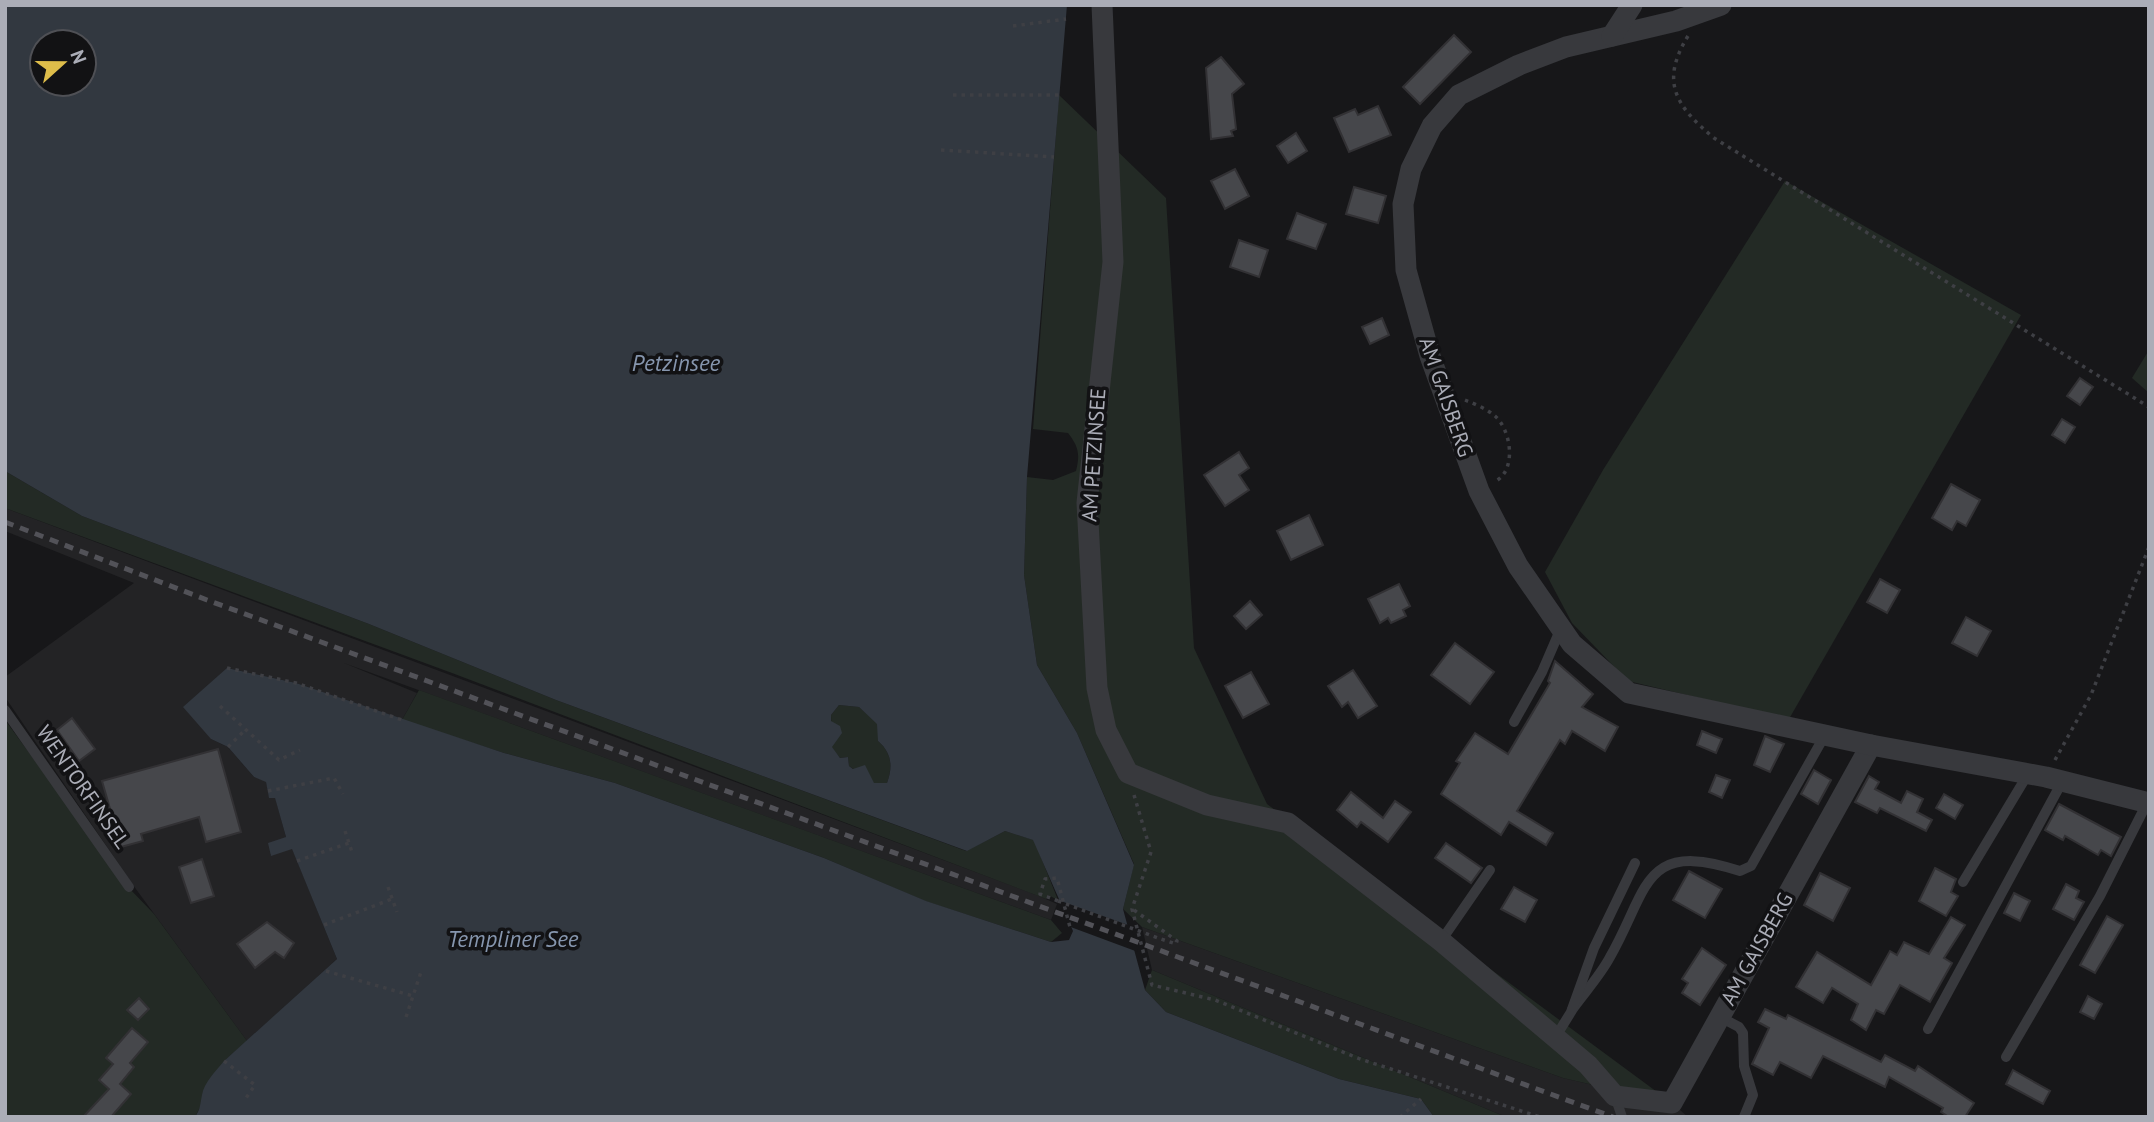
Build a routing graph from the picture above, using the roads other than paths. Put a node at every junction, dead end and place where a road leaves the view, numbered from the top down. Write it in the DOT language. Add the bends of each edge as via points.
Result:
graph roads {
  1 [pos="1102,5"];
  2 [pos="1632,5"];
  3 [pos="1721,5"];
  4 [pos="1612,36"];
  5 [pos="1561,628"];
  6 [pos="5,710"];
  7 [pos="1514,722"];
  8 [pos="1825,735"];
  9 [pos="1871,745"];
  10 [pos="2045,778"];
  11 [pos="2148,803"];
  12 [pos="1634,863"];
  13 [pos="1490,870"];
  14 [pos="1963,882"];
  15 [pos="129,887"];
  16 [pos="1441,941"];
  17 [pos="1572,1010"];
  18 [pos="1720,1017"];
  19 [pos="1928,1029"];
  20 [pos="1555,1038"];
  21 [pos="2006,1057"];
  22 [pos="1615,1096"];
  23 [pos="1622,1117"];
  24 [pos="1744,1117"];
  1 -- 16 [label="street, AM PETZINSEE" via="1113,262 1087,503 1097,688 1106,730 1128,773 1207,805 1288,823"];
  2 -- 4 [label="street"];
  3 -- 4 [label="street, AM GAISBERG"];
  4 -- 5 [label="street, AM GAISBERG" via="1519,65 1459,95 1432,126 1412,169 1403,204 1406,270 1479,491 1518,566"];
  5 -- 7 [label="lane"];
  5 -- 8 [label="street, AM GAISBERG" via="1572,644 1629,693"];
  6 -- 15 [label="lane, WENTORFINSEL"];
  8 -- 9 [label="street, AM GAISBERG"];
  8 -- 17 [label="lane" via="1751,866 1740,871 1703,860 1676,862 1651,875 1610,959"];
  9 -- 10 [label="street, AM GAISBERG"];
  9 -- 18 [label="street, AM GAISBERG"];
  10 -- 11 [label="street, AM GAISBERG"];
  10 -- 14 [label="lane"];
  10 -- 19 [label="lane"];
  11 -- 21 [label="lane"];
  12 -- 17 [label="lane" via="1594,948"];
  13 -- 16 [label="lane"];
  16 -- 20 [label="street"];
  17 -- 20 [label="lane"];
  18 -- 22 [label="street, AM GAISBERG" via="1672,1103"];
  18 -- 24 [label="lane" via="1743,1033 1744,1066 1753,1095"];
  20 -- 22 [label="street" via="1588,1065"];
  22 -- 23 [label="lane"];
}
